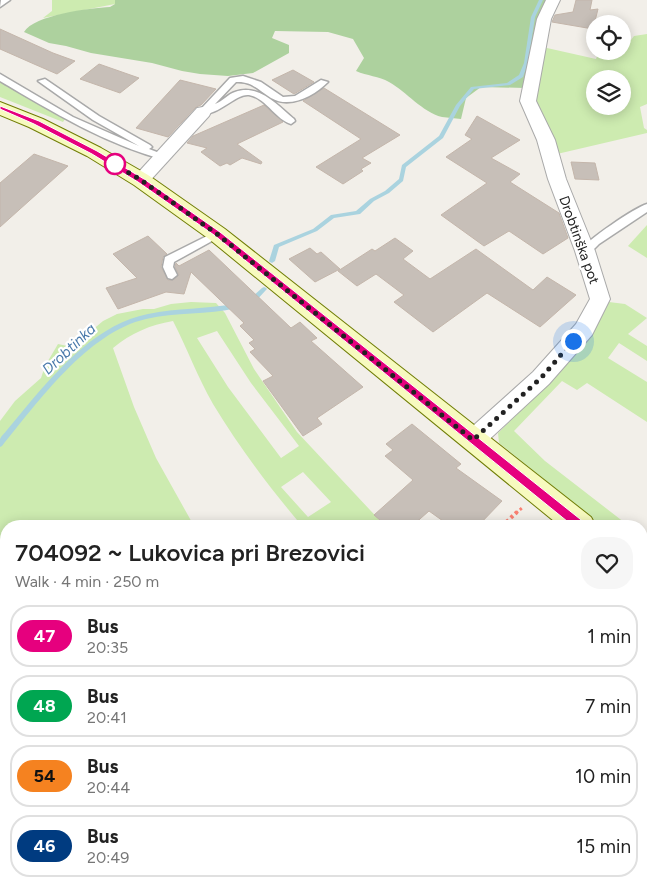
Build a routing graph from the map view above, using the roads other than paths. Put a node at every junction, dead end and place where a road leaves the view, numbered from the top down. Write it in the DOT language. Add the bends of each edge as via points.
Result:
graph roads {
  1 [pos="6,0"];
  2 [pos="553,0"];
  3 [pos="0,5"];
  4 [pos="0,78"];
  5 [pos="42,81"];
  6 [pos="324,82"];
  7 [pos="0,108"];
  8 [pos="203,112"];
  9 [pos="291,120"];
  10 [pos="164,157"];
  11 [pos="141,180"];
  12 [pos="647,207"];
  13 [pos="217,234"];
  14 [pos="585,251"];
  15 [pos="172,275"];
  16 [pos="473,440"];
  17 [pos="573,520"];
  1 -- 3 [label="lane"];
  2 -- 14 [label="street, Drobtinška pot" via="544,19 528,101 546,140 557,179"];
  4 -- 10 [label="lane" via="70,119 128,146"];
  5 -- 10 [label="lane" via="96,118"];
  6 -- 8 [label="lane" via="289,100 278,99 250,79 233,80"];
  7 -- 11 [label="main road" via="36,122"];
  8 -- 9 [label="lane" via="224,104 237,94 249,92 260,96"];
  8 -- 10 [label="street"];
  10 -- 11 [label="street"];
  11 -- 13 [label="main road"];
  12 -- 14 [label="lane"];
  13 -- 15 [label="lane" via="169,260"];
  13 -- 16 [label="main road"];
  14 -- 16 [label="street, Drobtinška pot" via="600,299 584,329 541,378"];
  16 -- 17 [label="main road"];
}
